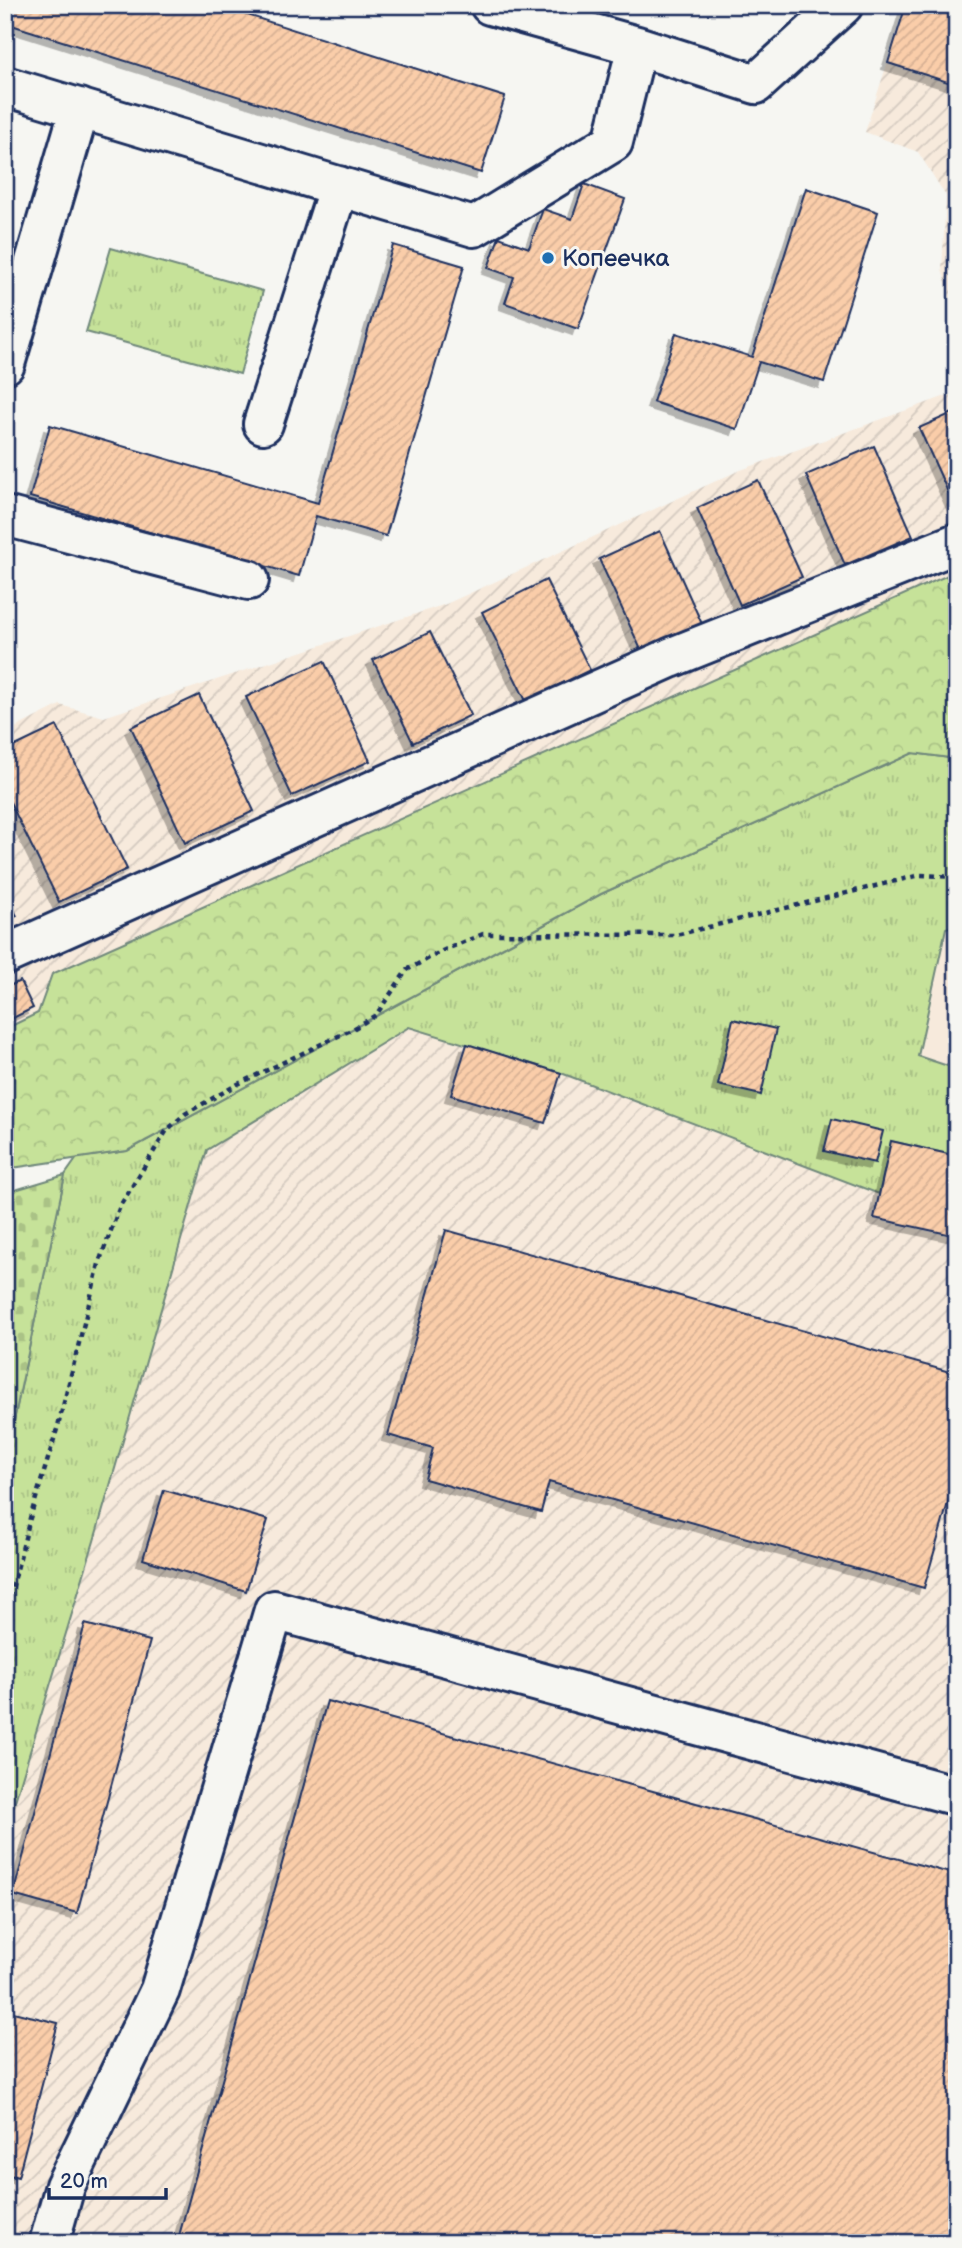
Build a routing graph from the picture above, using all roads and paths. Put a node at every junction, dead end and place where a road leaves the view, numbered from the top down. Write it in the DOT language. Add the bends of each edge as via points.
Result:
graph roads {
  1 [pos="490,5"];
  2 [pos="843,5"];
  3 [pos="637,46"];
  4 [pos="5,86"];
  5 [pos="80,108"];
  6 [pos="340,186"];
  7 [pos="5,364"];
  8 [pos="262,424"];
  9 [pos="5,516"];
  10 [pos="957,542"];
  11 [pos="249,580"];
  12 [pos="957,877"];
  13 [pos="5,955"];
  14 [pos="5,1617"];
  15 [pos="957,1796"];
  16 [pos="49,2243"];
  1 -- 3 [label="street"];
  2 -- 3 [label="street" via="756,84"];
  3 -- 6 [label="street" via="613,142 474,227"];
  4 -- 5 [label="street"];
  5 -- 6 [label="street"];
  5 -- 7 [label="street"];
  6 -- 8 [label="street"];
  9 -- 11 [label="street"];
  10 -- 13 [label="street" via="670,658"];
  12 -- 14 [label="path" via="920,875 676,935 483,934 407,970 376,1015 185,1114 167,1130 120,1206 100,1260"];
  15 -- 16 [label="street" via="274,1610 160,1990 65,2186"];
}
